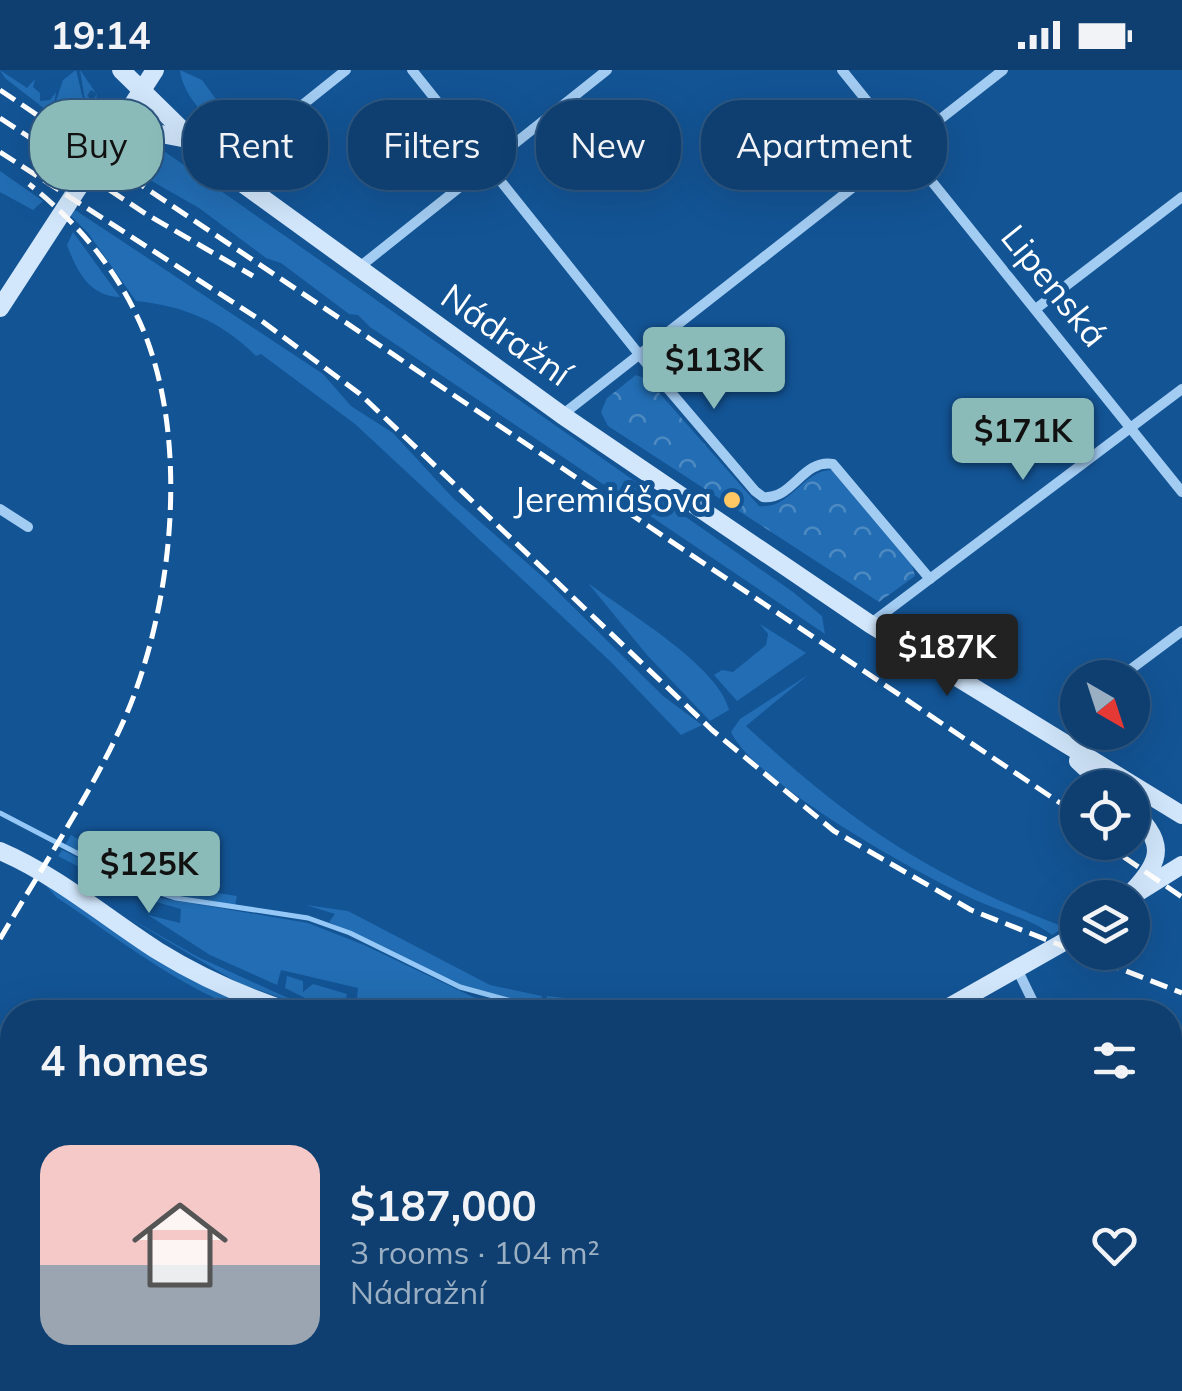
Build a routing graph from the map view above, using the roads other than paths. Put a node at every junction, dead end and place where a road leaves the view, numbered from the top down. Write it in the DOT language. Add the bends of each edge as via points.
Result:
graph roads {
  1 [pos="121,70"];
  2 [pos="156,70"];
  3 [pos="346,70"];
  4 [pos="412,70"];
  5 [pos="607,70"];
  6 [pos="842,70"];
  7 [pos="1003,70"];
  8 [pos="142,91"];
  9 [pos="136,100"];
  10 [pos="308,100"];
  11 [pos="436,100"];
  12 [pos="867,100"];
  13 [pos="947,114"];
  14 [pos="183,135"];
  15 [pos="516,141"];
  16 [pos="78,190"];
  17 [pos="253,190"];
  18 [pos="455,190"];
  19 [pos="508,190"];
  20 [pos="850,190"];
  21 [pos="941,190"];
  22 [pos="1182,198"];
  23 [pos="356,270"];
  24 [pos="0,308"];
  25 [pos="1037,308"];
  26 [pos="638,353"];
  27 [pos="1182,389"];
  28 [pos="562,415"];
  29 [pos="1130,427"];
  30 [pos="1182,492"];
  31 [pos="0,509"];
  32 [pos="28,527"];
  33 [pos="930,579"];
  34 [pos="870,624"];
  35 [pos="1182,631"];
  36 [pos="1143,660"];
  37 [pos="1048,734"];
  38 [pos="1087,770"];
  39 [pos="1182,815"];
  40 [pos="1150,827"];
  41 [pos="0,851"];
  42 [pos="1182,864"];
  43 [pos="1145,880"];
  44 [pos="1150,884"];
  45 [pos="1060,945"];
  46 [pos="1018,971"];
  47 [pos="254,1000"];
  48 [pos="963,1000"];
  49 [pos="1032,1000"];
  1 -- 8 [label="main road, Nádražní"];
  2 -- 8 [label="main road"];
  3 -- 10 [label="street"];
  4 -- 11 [label="street"];
  5 -- 15 [label="street"];
  6 -- 12 [label="street, Lipenská"];
  7 -- 13 [label="street"];
  8 -- 9 [label="main road"];
  8 -- 14 [label="main road, Nádražní"];
  16 -- 24 [label="main road"];
  17 -- 23 [label="main road, Nádražní"];
  18 -- 23 [label="street"];
  19 -- 26 [label="street"];
  20 -- 26 [label="street"];
  21 -- 25 [label="street, Lipenská"];
  22 -- 25 [label="street"];
  23 -- 28 [label="main road, Nádražní"];
  25 -- 29 [label="street, Lipenská"];
  26 -- 28 [label="street"];
  26 -- 33 [label="street" via="762,498 780,496 812,467 832,464"];
  27 -- 29 [label="street"];
  28 -- 34 [label="main road, Nádražní"];
  29 -- 30 [label="street, Lipenská"];
  29 -- 33 [label="street"];
  31 -- 32 [label="street"];
  33 -- 34 [label="street"];
  34 -- 37 [label="main road, Nádražní"];
  35 -- 36 [label="street"];
  37 -- 38 [label="main road"];
  37 -- 39 [label="main road, Nádražní"];
  40 -- 43 [label="main road" via="1157,854"];
  41 -- 47 [label="main road" via="65,886 162,953"];
  42 -- 44 [label="main road"];
  45 -- 46 [label="main road"];
  46 -- 48 [label="main road"];
  46 -- 49 [label="street"];
}
